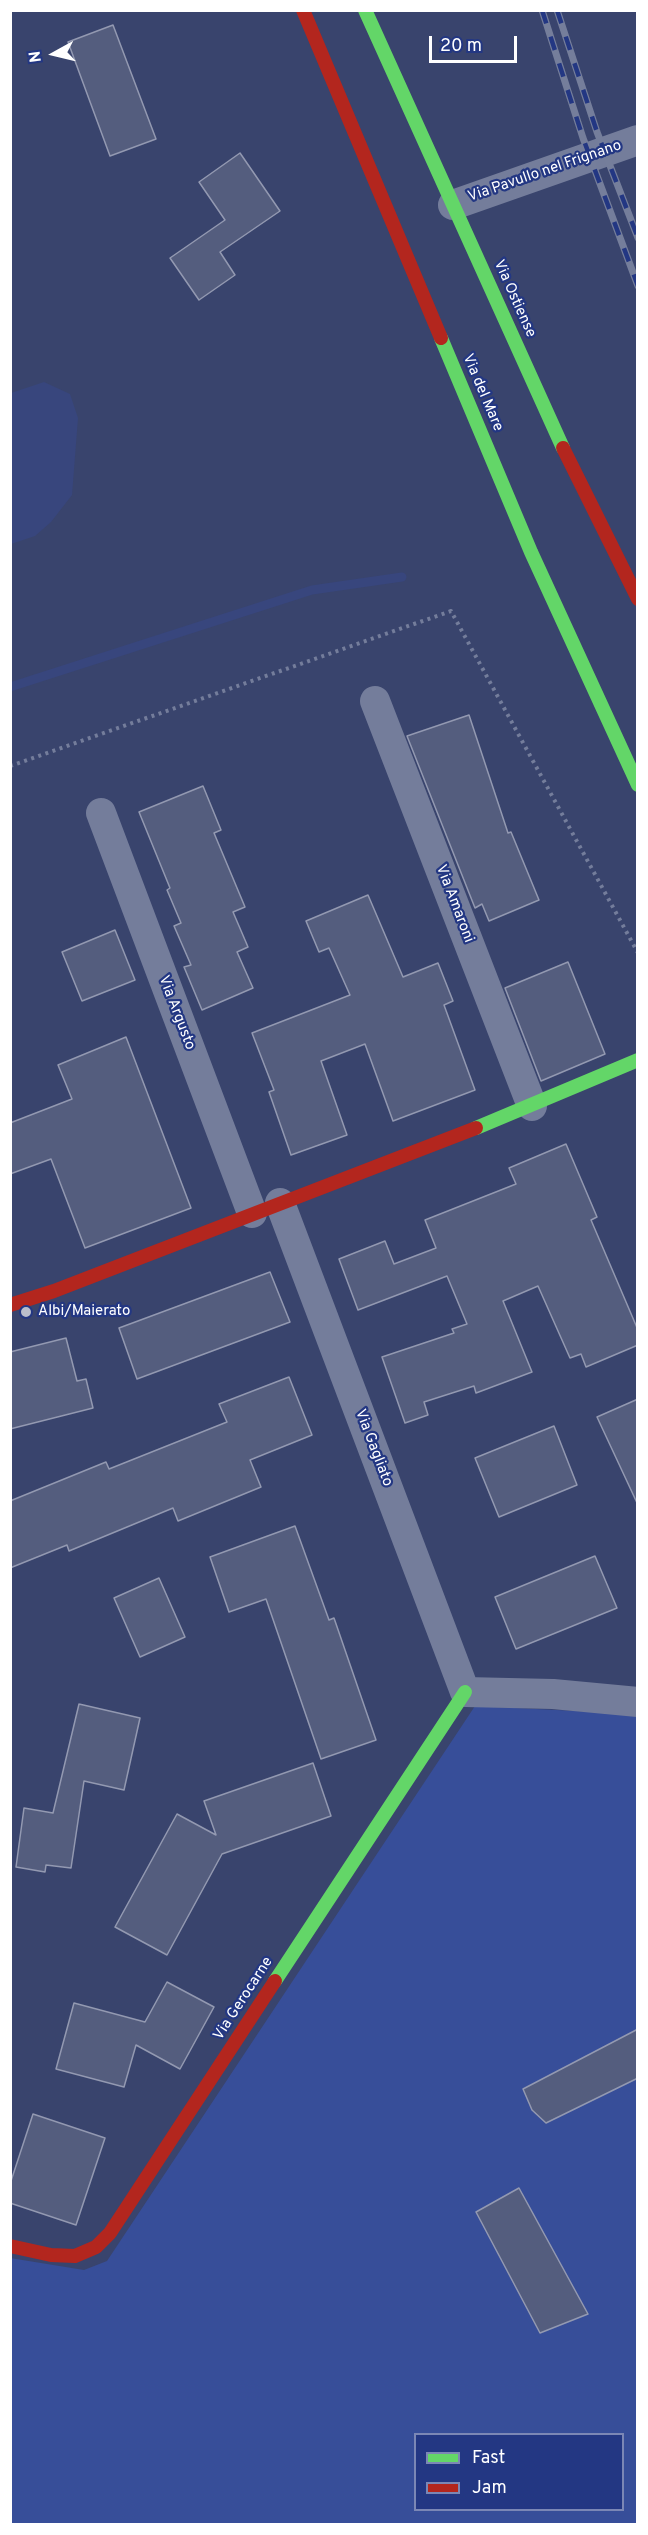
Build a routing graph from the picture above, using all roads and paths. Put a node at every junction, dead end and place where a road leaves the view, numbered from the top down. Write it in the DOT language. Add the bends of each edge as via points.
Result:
graph roads {
  1 [pos="303,10"];
  2 [pos="365,10"];
  3 [pos="638,140"];
  4 [pos="453,205"];
  5 [pos="638,599"];
  6 [pos="375,701"];
  7 [pos="10,766"];
  8 [pos="638,785"];
  9 [pos="101,813"];
  10 [pos="638,953"];
  11 [pos="638,1060"];
  12 [pos="532,1106"];
  13 [pos="280,1203"];
  14 [pos="252,1213"];
  15 [pos="10,1305"];
  16 [pos="465,1692"];
  17 [pos="638,1702"];
  18 [pos="10,2246"];
  1 -- 8 [label="main road, Via del Mare" via="531,552"];
  2 -- 4 [label="main road, Via Ostiense"];
  3 -- 4 [label="street, Via Pavullo nel Frignano"];
  4 -- 5 [label="main road, Via Ostiense" via="587,500"];
  6 -- 12 [label="street, Via Amaroni"];
  7 -- 10 [label="path" via="451,611"];
  9 -- 14 [label="street, Via Argusto"];
  11 -- 12 [label="main road"];
  12 -- 13 [label="main road"];
  13 -- 14 [label="main road"];
  13 -- 16 [label="street, Via Gagliato"];
  14 -- 15 [label="main road"];
  16 -- 17 [label="street" via="553,1694"];
  16 -- 18 [label="main road, Via Gerocarne" via="110,2233 96,2247 75,2256"];
}
